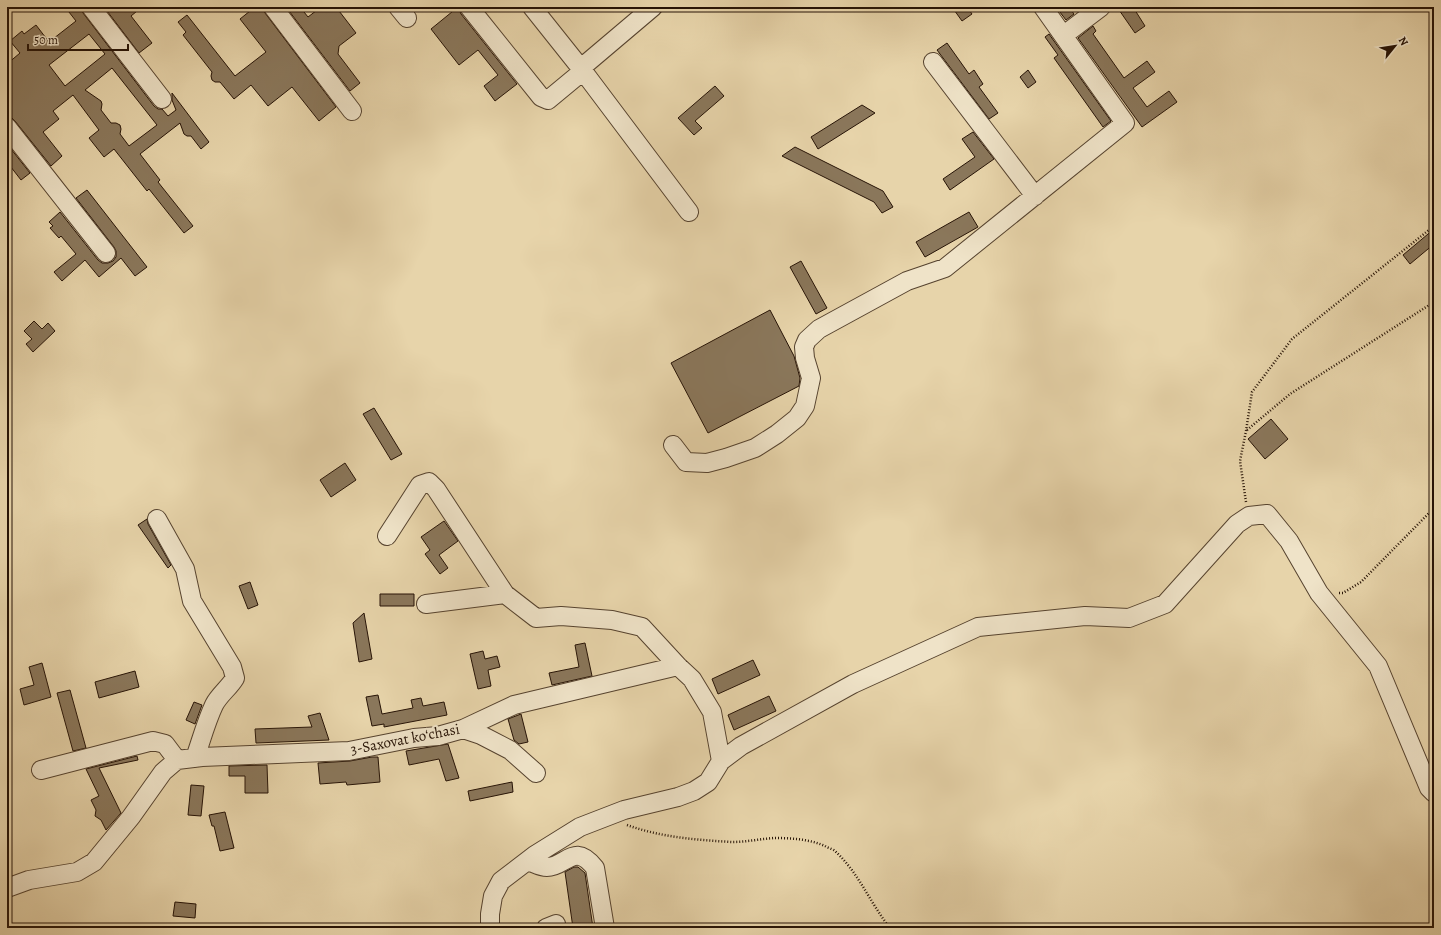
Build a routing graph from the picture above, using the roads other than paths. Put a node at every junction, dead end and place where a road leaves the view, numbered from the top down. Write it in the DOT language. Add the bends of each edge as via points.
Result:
graph roads {
  1 [pos="91,7"];
  2 [pos="273,7"];
  3 [pos="469,7"];
  4 [pos="532,7"];
  5 [pos="653,7"];
  6 [pos="1043,7"];
  7 [pos="1102,7"];
  8 [pos="1064,35"];
  9 [pos="933,62"];
  10 [pos="582,70"];
  11 [pos="162,99"];
  12 [pos="352,111"];
  13 [pos="7,127"];
  14 [pos="1035,196"];
  15 [pos="689,212"];
  16 [pos="106,253"];
  17 [pos="673,445"];
  18 [pos="157,519"];
  19 [pos="387,536"];
  20 [pos="505,594"];
  21 [pos="426,604"];
  22 [pos="678,666"];
  23 [pos="463,729"];
  24 [pos="195,758"];
  25 [pos="177,760"];
  26 [pos="721,761"];
  27 [pos="41,770"];
  28 [pos="536,773"];
  29 [pos="1434,793"];
  30 [pos="528,861"];
  31 [pos="7,888"];
  32 [pos="490,928"];
  33 [pos="605,928"];
  1 -- 11 [label="street"];
  2 -- 12 [label="street"];
  3 -- 10 [label="street" via="541,97 548,100"];
  4 -- 10 [label="street"];
  5 -- 10 [label="street"];
  6 -- 8 [label="street"];
  7 -- 8 [label="street"];
  8 -- 14 [label="street" via="1126,123"];
  9 -- 14 [label="street"];
  10 -- 15 [label="street"];
  13 -- 16 [label="street"];
  14 -- 17 [label="street" via="945,268 907,281 819,329 807,340 804,347 810,378 805,406 797,418 777,434 755,448 707,463 686,462"];
  18 -- 24 [label="street" via="185,569 192,601 232,667 235,678 214,705"];
  19 -- 20 [label="street" via="420,485 428,482 436,489"];
  20 -- 21 [label="street"];
  20 -- 22 [label="street" via="536,618 561,616 612,620 642,627"];
  22 -- 23 [label="street, 3-Saxovat koʻchasi" via="514,705"];
  22 -- 26 [label="street" via="692,679 712,712"];
  23 -- 24 [label="street, 3-Saxovat koʻchasi" via="438,736 414,738 349,751"];
  23 -- 28 [label="street" via="510,750"];
  24 -- 25 [label="street, 3-Saxovat koʻchasi"];
  25 -- 27 [label="street" via="165,744 153,741"];
  25 -- 31 [label="street" via="163,772 94,862 78,872 29,880"];
  26 -- 29 [label="street" via="741,746 853,684 978,626 1085,616 1129,618 1165,604 1237,524 1249,516 1267,514 1289,541 1319,593 1378,666 1429,788"];
  26 -- 30 [label="street" via="708,782 694,791 624,810 580,827"];
  30 -- 32 [label="street" via="502,881 493,896"];
  30 -- 33 [label="street" via="546,867 576,856 591,863 595,868"];
}
